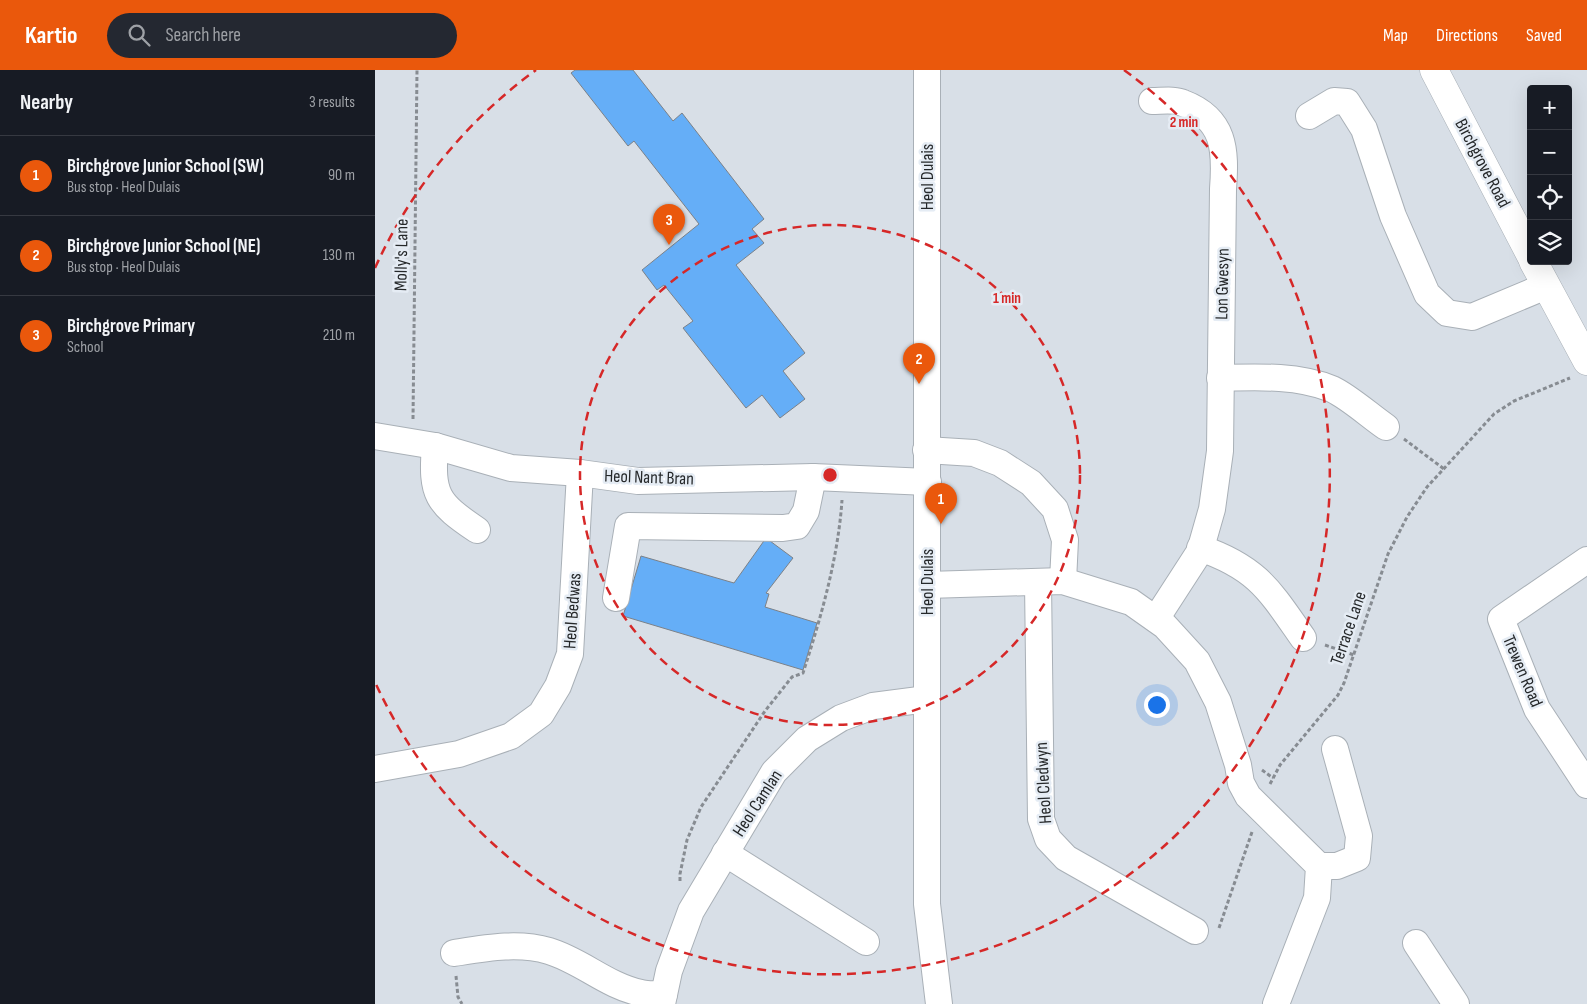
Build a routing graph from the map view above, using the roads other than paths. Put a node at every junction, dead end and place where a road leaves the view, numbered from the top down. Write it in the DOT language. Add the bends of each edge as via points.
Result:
graph roads {
  1 [pos="927,70"];
  2 [pos="1434,70"];
  3 [pos="1152,101"];
  4 [pos="1309,116"];
  5 [pos="1527,248"];
  6 [pos="1535,265"];
  7 [pos="1546,286"];
  8 [pos="1583,364"];
  9 [pos="1220,378"];
  10 [pos="1386,427"];
  11 [pos="375,436"];
  12 [pos="424,444"];
  13 [pos="926,450"];
  14 [pos="580,473"];
  15 [pos="813,477"];
  16 [pos="928,482"];
  17 [pos="477,530"];
  18 [pos="1200,548"];
  19 [pos="1587,560"];
  20 [pos="1050,582"];
  21 [pos="927,586"];
  22 [pos="616,598"];
  23 [pos="1155,619"];
  24 [pos="1303,638"];
  25 [pos="927,699"];
  26 [pos="1335,749"];
  27 [pos="375,768"];
  28 [pos="1587,785"];
  29 [pos="725,853"];
  30 [pos="1319,866"];
  31 [pos="1195,931"];
  32 [pos="866,942"];
  33 [pos="1416,943"];
  34 [pos="454,953"];
  35 [pos="663,999"];
  36 [pos="939,1004"];
  37 [pos="1276,1004"];
  38 [pos="1456,1004"];
  1 -- 13 [label="street, Heol Dulais"];
  2 -- 5 [label="main road, Birchgrove Road"];
  3 -- 9 [label="street, Lon Gwesyn" via="1182,102 1201,113 1219,131 1225,162"];
  4 -- 7 [label="street" via="1333,101 1347,102 1365,129 1393,216 1427,294 1447,313 1472,318"];
  6 -- 7 [label="main road"];
  7 -- 8 [label="main road"];
  9 -- 10 [label="street" via="1295,379 1333,390"];
  9 -- 18 [label="street, Lon Gwesyn" via="1219,451 1212,509"];
  11 -- 12 [label="street, Heol Nant Bran"];
  12 -- 14 [label="street, Heol Nant Bran" via="511,468"];
  12 -- 17 [label="street" via="437,494 448,511"];
  13 -- 16 [label="street, Heol Dulais"];
  13 -- 20 [label="street, Heol Cledwyn" via="974,453 1000,463 1031,483 1055,509 1065,540"];
  14 -- 15 [label="street, Heol Nant Bran" via="638,481"];
  14 -- 27 [label="street, Heol Bedwas" via="569,654 558,686 541,714 511,736 459,754"];
  15 -- 16 [label="street, Heol Nant Bran"];
  15 -- 22 [label="street" via="806,511 797,526 628,526"];
  16 -- 21 [label="street, Heol Dulais"];
  18 -- 23 [label="street, Lon Gwesyn"];
  18 -- 24 [label="street" via="1247,570 1268,588"];
  19 -- 28 [label="street, Trewen Road" via="1501,619 1537,709"];
  20 -- 21 [label="street"];
  20 -- 23 [label="street" via="1131,602"];
  20 -- 31 [label="street, Heol Cledwyn" via="1041,819 1048,839 1066,858"];
  21 -- 25 [label="street, Heol Dulais"];
  23 -- 30 [label="street" via="1197,661 1218,702 1241,783 1248,796"];
  25 -- 29 [label="street, Heol Camlan" via="873,706 841,718 807,740 774,772"];
  25 -- 36 [label="street, Heol Dulais" via="927,904"];
  26 -- 30 [label="street" via="1359,836 1357,858 1337,866"];
  29 -- 32 [label="street, Heol Camlan"];
  29 -- 35 [label="street, Heol Camlan" via="691,911 669,971"];
  30 -- 37 [label="street" via="1317,898"];
  33 -- 38 [label="street"];
  34 -- 35 [label="street" via="509,945 549,951 609,982"];
}
